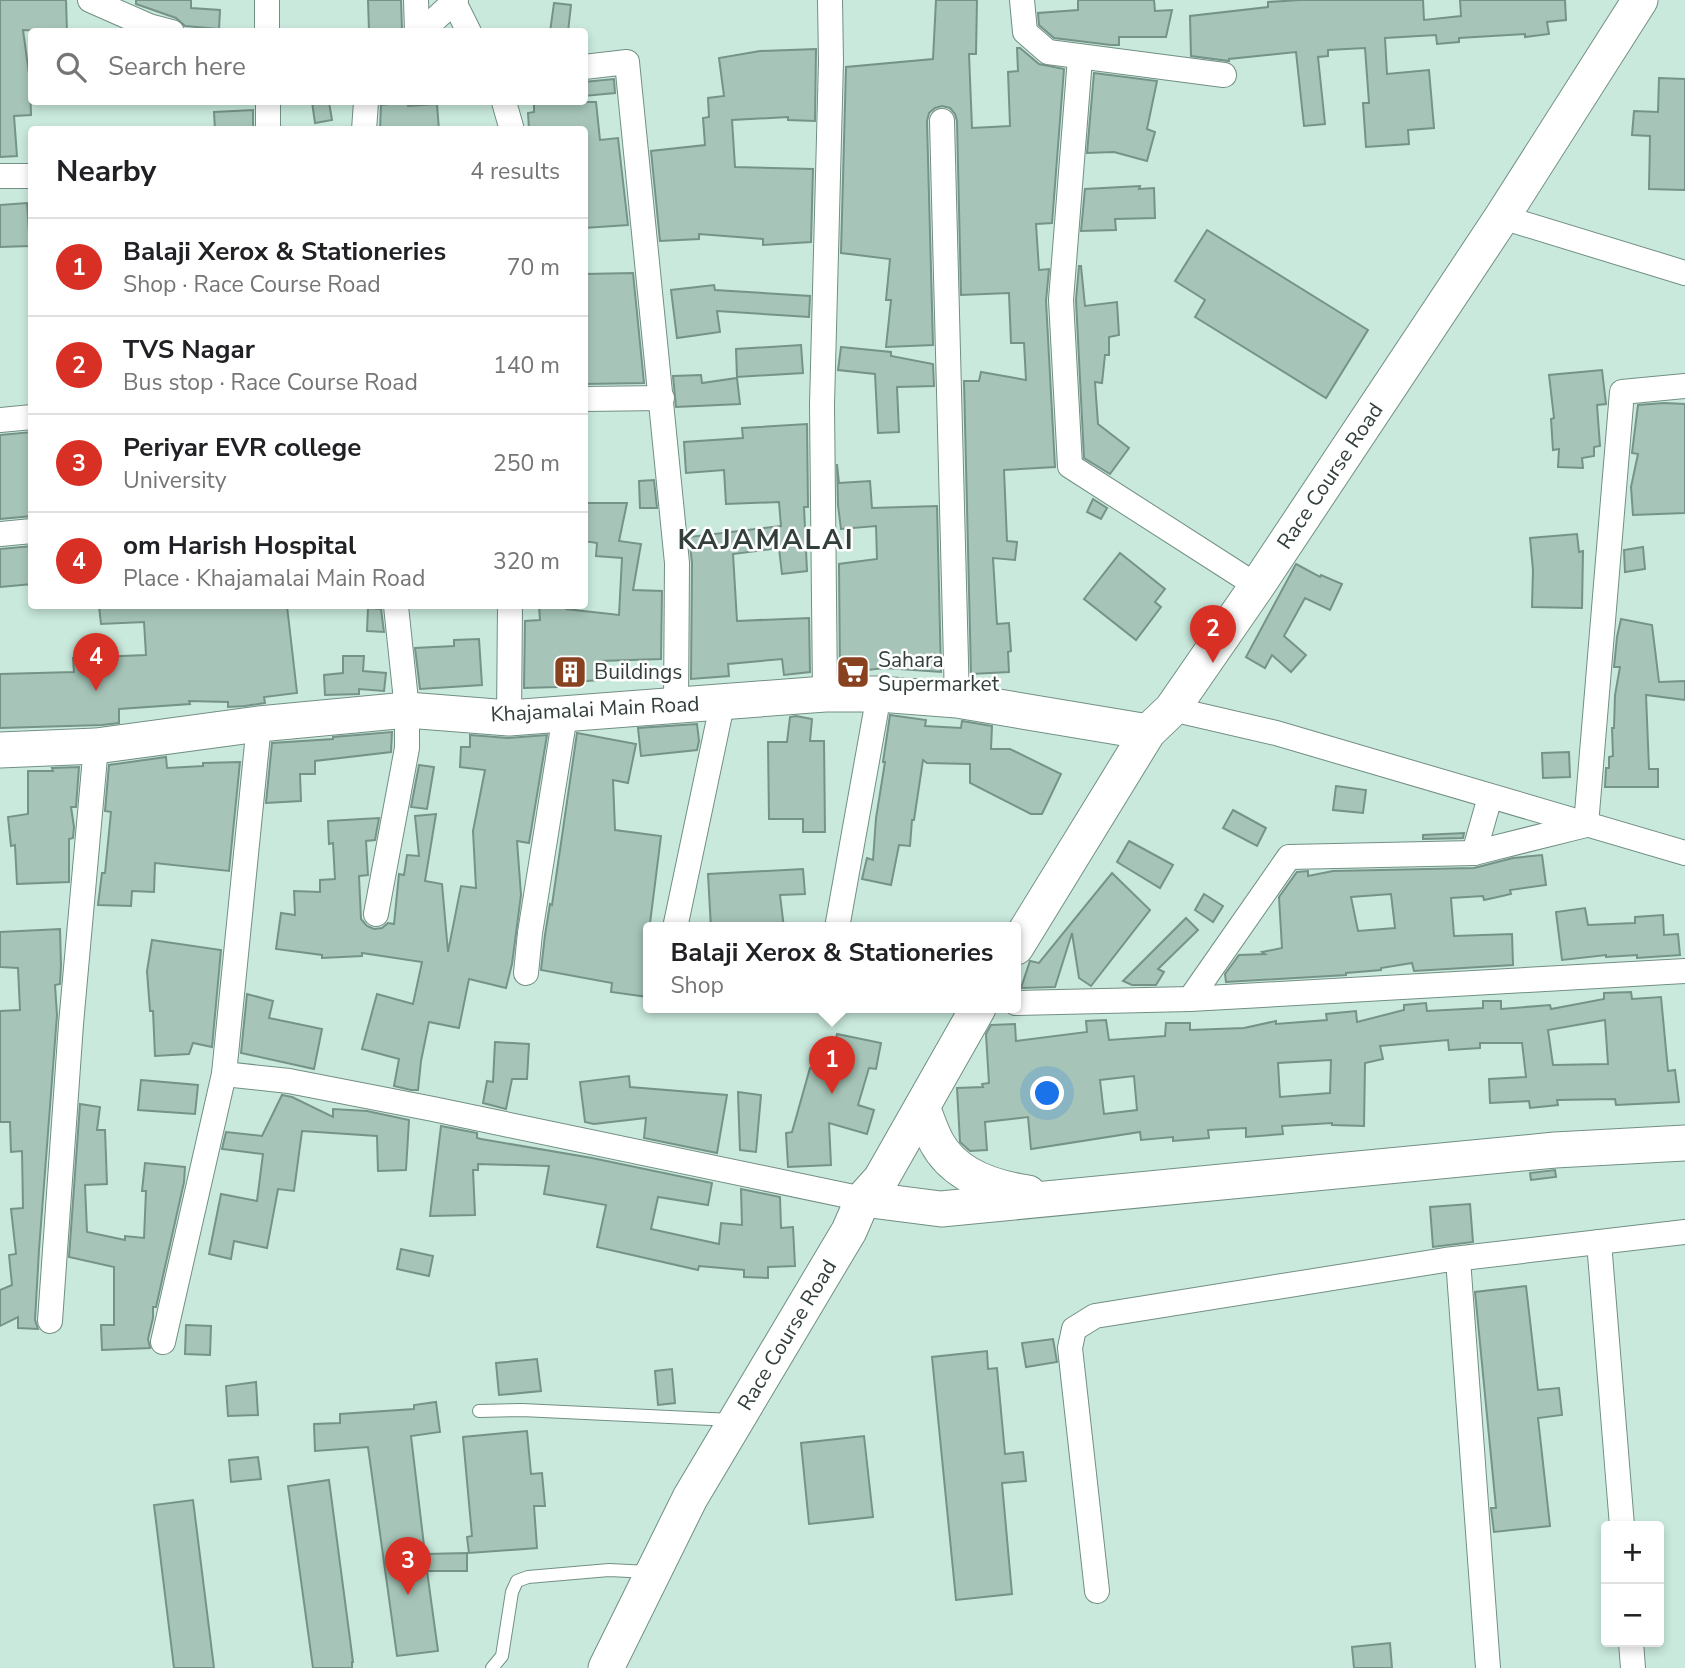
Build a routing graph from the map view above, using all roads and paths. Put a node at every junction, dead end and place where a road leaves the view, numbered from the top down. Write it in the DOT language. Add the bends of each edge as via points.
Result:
graph roads {
  1 [pos="90,0"];
  2 [pos="267,0"];
  3 [pos="416,0"];
  4 [pos="830,0"];
  5 [pos="1021,0"];
  6 [pos="1640,0"];
  7 [pos="455,1"];
  8 [pos="157,28"];
  9 [pos="267,28"];
  10 [pos="419,28"];
  11 [pos="424,28"];
  12 [pos="467,28"];
  13 [pos="1080,58"];
  14 [pos="588,67"];
  15 [pos="1224,75"];
  16 [pos="268,105"];
  17 [pos="366,105"];
  18 [pos="505,105"];
  19 [pos="942,121"];
  20 [pos="268,126"];
  21 [pos="364,126"];
  22 [pos="511,126"];
  23 [pos="0,176"];
  24 [pos="28,176"];
  25 [pos="1502,217"];
  26 [pos="1685,273"];
  27 [pos="1685,386"];
  28 [pos="662,398"];
  29 [pos="588,399"];
  30 [pos="28,417"];
  31 [pos="0,419"];
  32 [pos="28,531"];
  33 [pos="0,534"];
  34 [pos="1257,586"];
  35 [pos="396,609"];
  36 [pos="510,609"];
  37 [pos="825,694"];
  38 [pos="879,694"];
  39 [pos="723,700"];
  40 [pos="957,700"];
  41 [pos="676,706"];
  42 [pos="407,710"];
  43 [pos="565,715"];
  44 [pos="509,718"];
  45 [pos="1160,720"];
  46 [pos="259,724"];
  47 [pos="96,746"];
  48 [pos="0,750"];
  49 [pos="1490,797"];
  50 [pos="1587,825"];
  51 [pos="1474,853"];
  52 [pos="1685,853"];
  53 [pos="376,914"];
  54 [pos="676,922"];
  55 [pos="838,922"];
  56 [pos="1021,939"];
  57 [pos="1685,971"];
  58 [pos="526,973"];
  59 [pos="1190,999"];
  60 [pos="1021,1003"];
  61 [pos="975,1013"];
  62 [pos="225,1074"];
  63 [pos="922,1107"];
  64 [pos="1685,1143"];
  65 [pos="1060,1196"];
  66 [pos="863,1199"];
  67 [pos="1685,1232"];
  68 [pos="1600,1242"];
  69 [pos="1458,1259"];
  70 [pos="50,1321"];
  71 [pos="163,1342"];
  72 [pos="479,1410"];
  73 [pos="736,1420"];
  74 [pos="1622,1521"];
  75 [pos="653,1572"];
  76 [pos="1097,1591"];
  77 [pos="1631,1647"];
  78 [pos="492,1668"];
  79 [pos="606,1668"];
  80 [pos="1488,1668"];
  81 [pos="1633,1668"];
  1 -- 8 [label="street"];
  2 -- 9 [label="street"];
  3 -- 10 [label="street"];
  4 -- 37 [label="street" via="822,405"];
  5 -- 13 [label="street" via="1026,32 1048,52"];
  6 -- 25 [label="main road, Race Course Road"];
  7 -- 11 [label="street"];
  7 -- 12 [label="street"];
  13 -- 15 [label="street"];
  13 -- 34 [label="street" via="1061,300 1070,466"];
  14 -- 28 [label="street" via="627,62"];
  16 -- 20 [label="street"];
  17 -- 21 [label="street"];
  18 -- 22 [label="street"];
  19 -- 40 [label="street"];
  23 -- 24 [label="street"];
  25 -- 26 [label="street"];
  25 -- 34 [label="main road, Race Course Road"];
  27 -- 50 [label="street" via="1622,392"];
  28 -- 29 [label="street"];
  28 -- 41 [label="street" via="677,563"];
  30 -- 31 [label="street"];
  32 -- 33 [label="street"];
  34 -- 45 [label="main road, Race Course Road"];
  35 -- 42 [label="street"];
  36 -- 44 [label="street"];
  37 -- 38 [label="main road, Khajamalai Main Road"];
  37 -- 39 [label="main road, Khajamalai Main Road"];
  38 -- 40 [label="main road, Khajamalai Main Road"];
  38 -- 55 [label="street"];
  39 -- 41 [label="main road, Khajamalai Main Road"];
  39 -- 54 [label="street"];
  40 -- 45 [label="main road, Khajamalai Main Road"];
  41 -- 43 [label="main road, Khajamalai Main Road"];
  42 -- 44 [label="main road, Khajamalai Main Road"];
  42 -- 46 [label="main road, Khajamalai Main Road"];
  42 -- 53 [label="street" via="407,748"];
  43 -- 44 [label="main road, Khajamalai Main Road"];
  43 -- 58 [label="street"];
  45 -- 49 [label="street" via="1276,733"];
  45 -- 56 [label="main road, Race Course Road"];
  46 -- 47 [label="main road, Khajamalai Main Road"];
  46 -- 62 [label="street"];
  47 -- 48 [label="main road, Khajamalai Main Road"];
  47 -- 70 [label="street"];
  49 -- 50 [label="street"];
  49 -- 51 [label="street"];
  50 -- 51 [label="street"];
  50 -- 52 [label="street"];
  51 -- 59 [label="street" via="1289,857"];
  57 -- 59 [label="street"];
  59 -- 60 [label="street"];
  61 -- 63 [label="main road, Race Course Road"];
  62 -- 66 [label="street" via="289,1081 433,1109"];
  62 -- 71 [label="street"];
  63 -- 65 [label="main road" via="937,1144 958,1170 1004,1189"];
  63 -- 66 [label="main road, Race Course Road" via="881,1179"];
  64 -- 65 [label="main road" via="1555,1150"];
  65 -- 66 [label="main road" via="941,1209"];
  66 -- 73 [label="main road, Race Course Road" via="849,1231"];
  67 -- 68 [label="street"];
  68 -- 69 [label="street"];
  68 -- 74 [label="street"];
  69 -- 76 [label="street" via="1095,1316 1074,1329 1070,1348"];
  69 -- 80 [label="street"];
  72 -- 73 [label="lane"];
  73 -- 75 [label="main road, Race Course Road"];
  75 -- 78 [label="lane" via="609,1570 517,1581 502,1656"];
  75 -- 79 [label="main road, Race Course Road"];
  77 -- 81 [label="street"];
}
